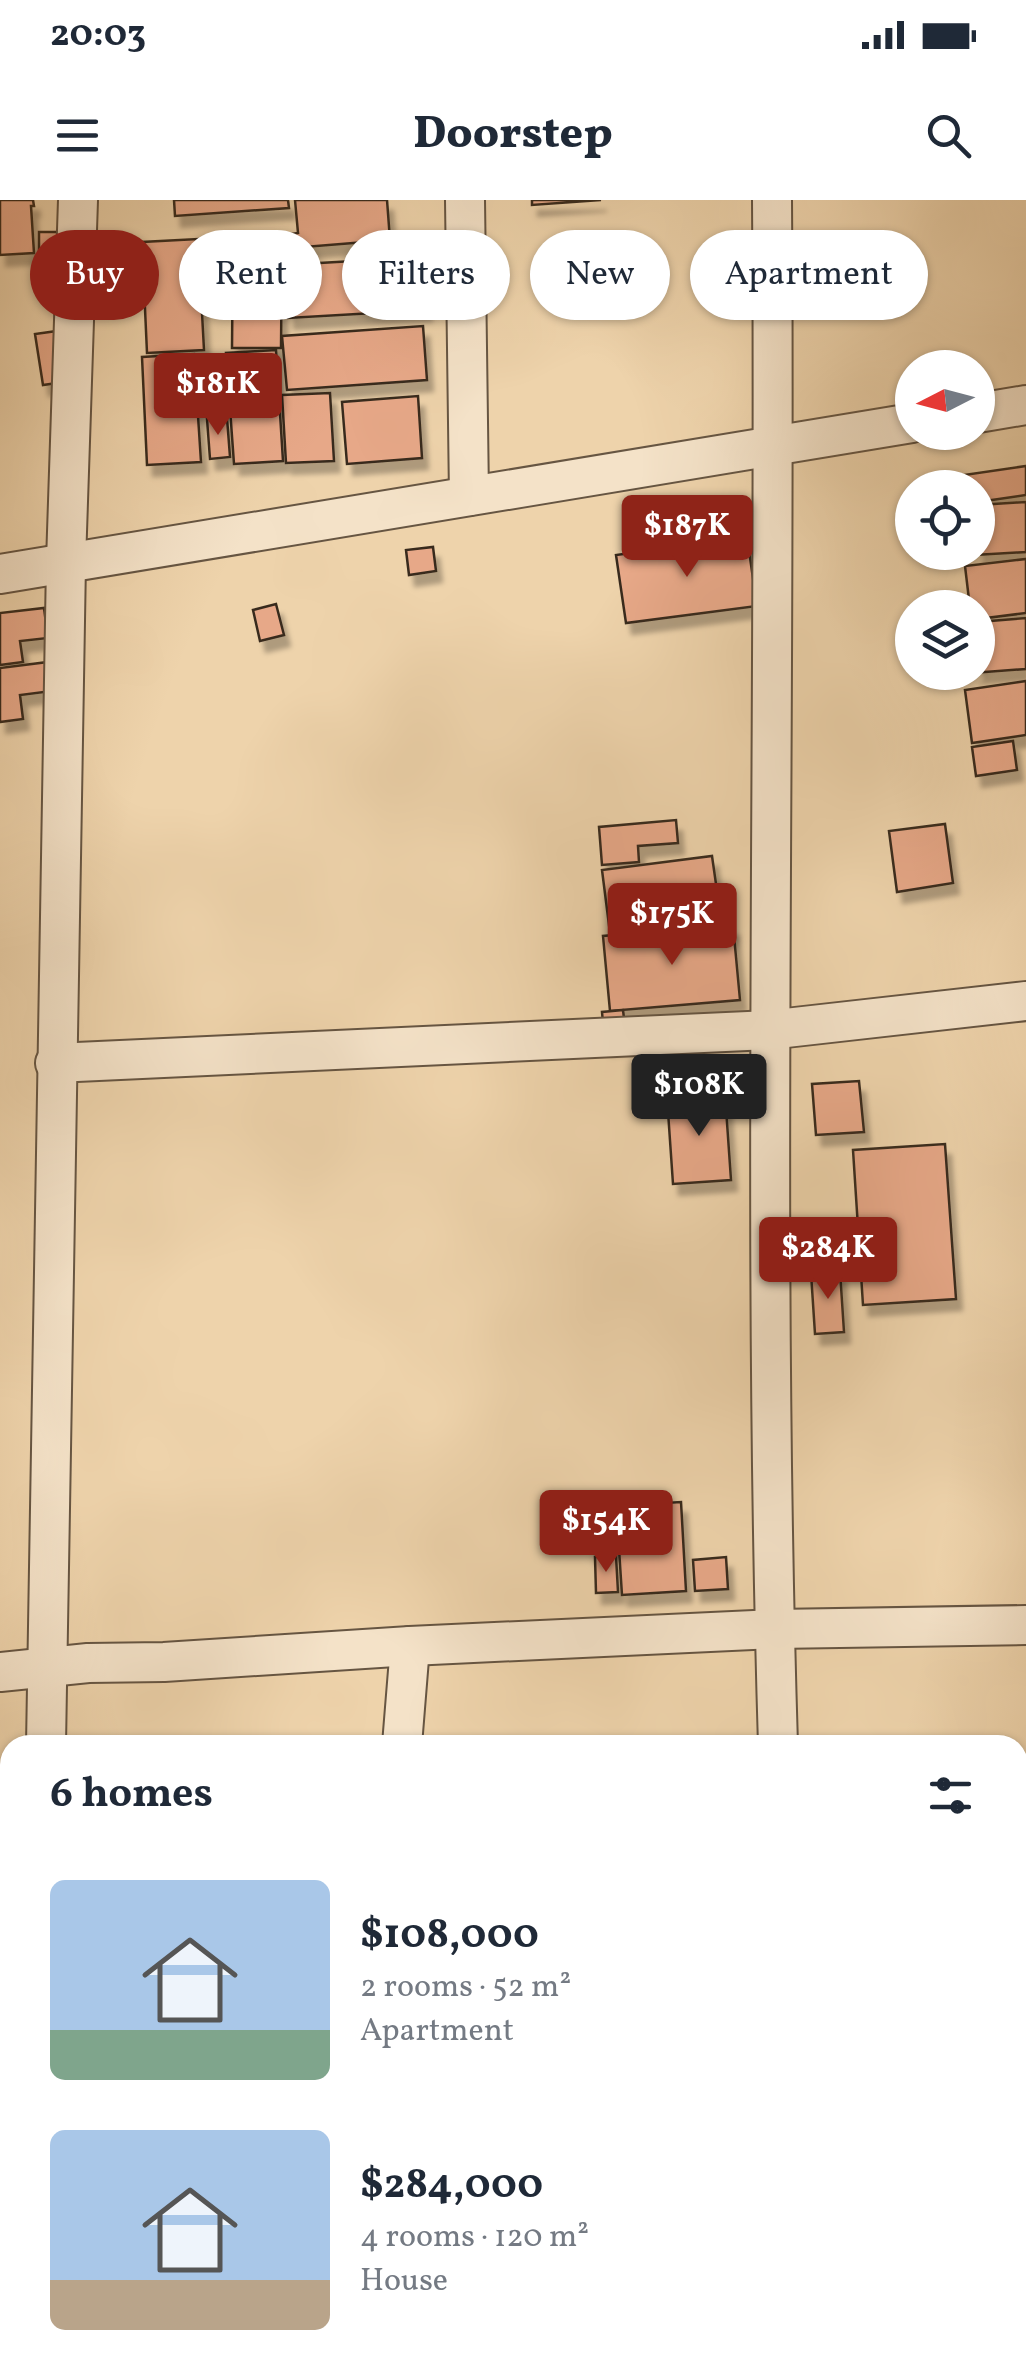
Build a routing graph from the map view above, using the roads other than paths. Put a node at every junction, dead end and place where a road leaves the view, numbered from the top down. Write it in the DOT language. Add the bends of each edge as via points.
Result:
graph roads {
  1 [pos="78,200"];
  2 [pos="465,200"];
  3 [pos="772,200"];
  4 [pos="1026,405"];
  5 [pos="995,410"];
  6 [pos="895,426"];
  7 [pos="774,445"];
  8 [pos="469,496"];
  9 [pos="66,562"];
  10 [pos="0,574"];
  11 [pos="1026,1001"];
  12 [pos="768,1030"];
  13 [pos="55,1063"];
  14 [pos="1026,1624"];
  15 [pos="775,1629"];
  16 [pos="410,1646"];
  17 [pos="47,1668"];
  18 [pos="0,1672"];
  19 [pos="46,1735"];
  20 [pos="403,1735"];
  21 [pos="778,1735"];
  1 -- 9 [label="street"];
  2 -- 8 [label="street"];
  3 -- 7 [label="street"];
  4 -- 5 [label="street"];
  6 -- 7 [label="street"];
  7 -- 8 [label="street"];
  7 -- 12 [label="street"];
  8 -- 9 [label="street"];
  9 -- 10 [label="street"];
  9 -- 13 [label="street"];
  11 -- 12 [label="street"];
  12 -- 13 [label="street"];
  12 -- 15 [label="street"];
  13 -- 17 [label="street"];
  14 -- 15 [label="street"];
  15 -- 16 [label="street"];
  15 -- 21 [label="street"];
  16 -- 17 [label="street"];
  16 -- 20 [label="street"];
  17 -- 18 [label="street"];
  17 -- 19 [label="street"];
}
